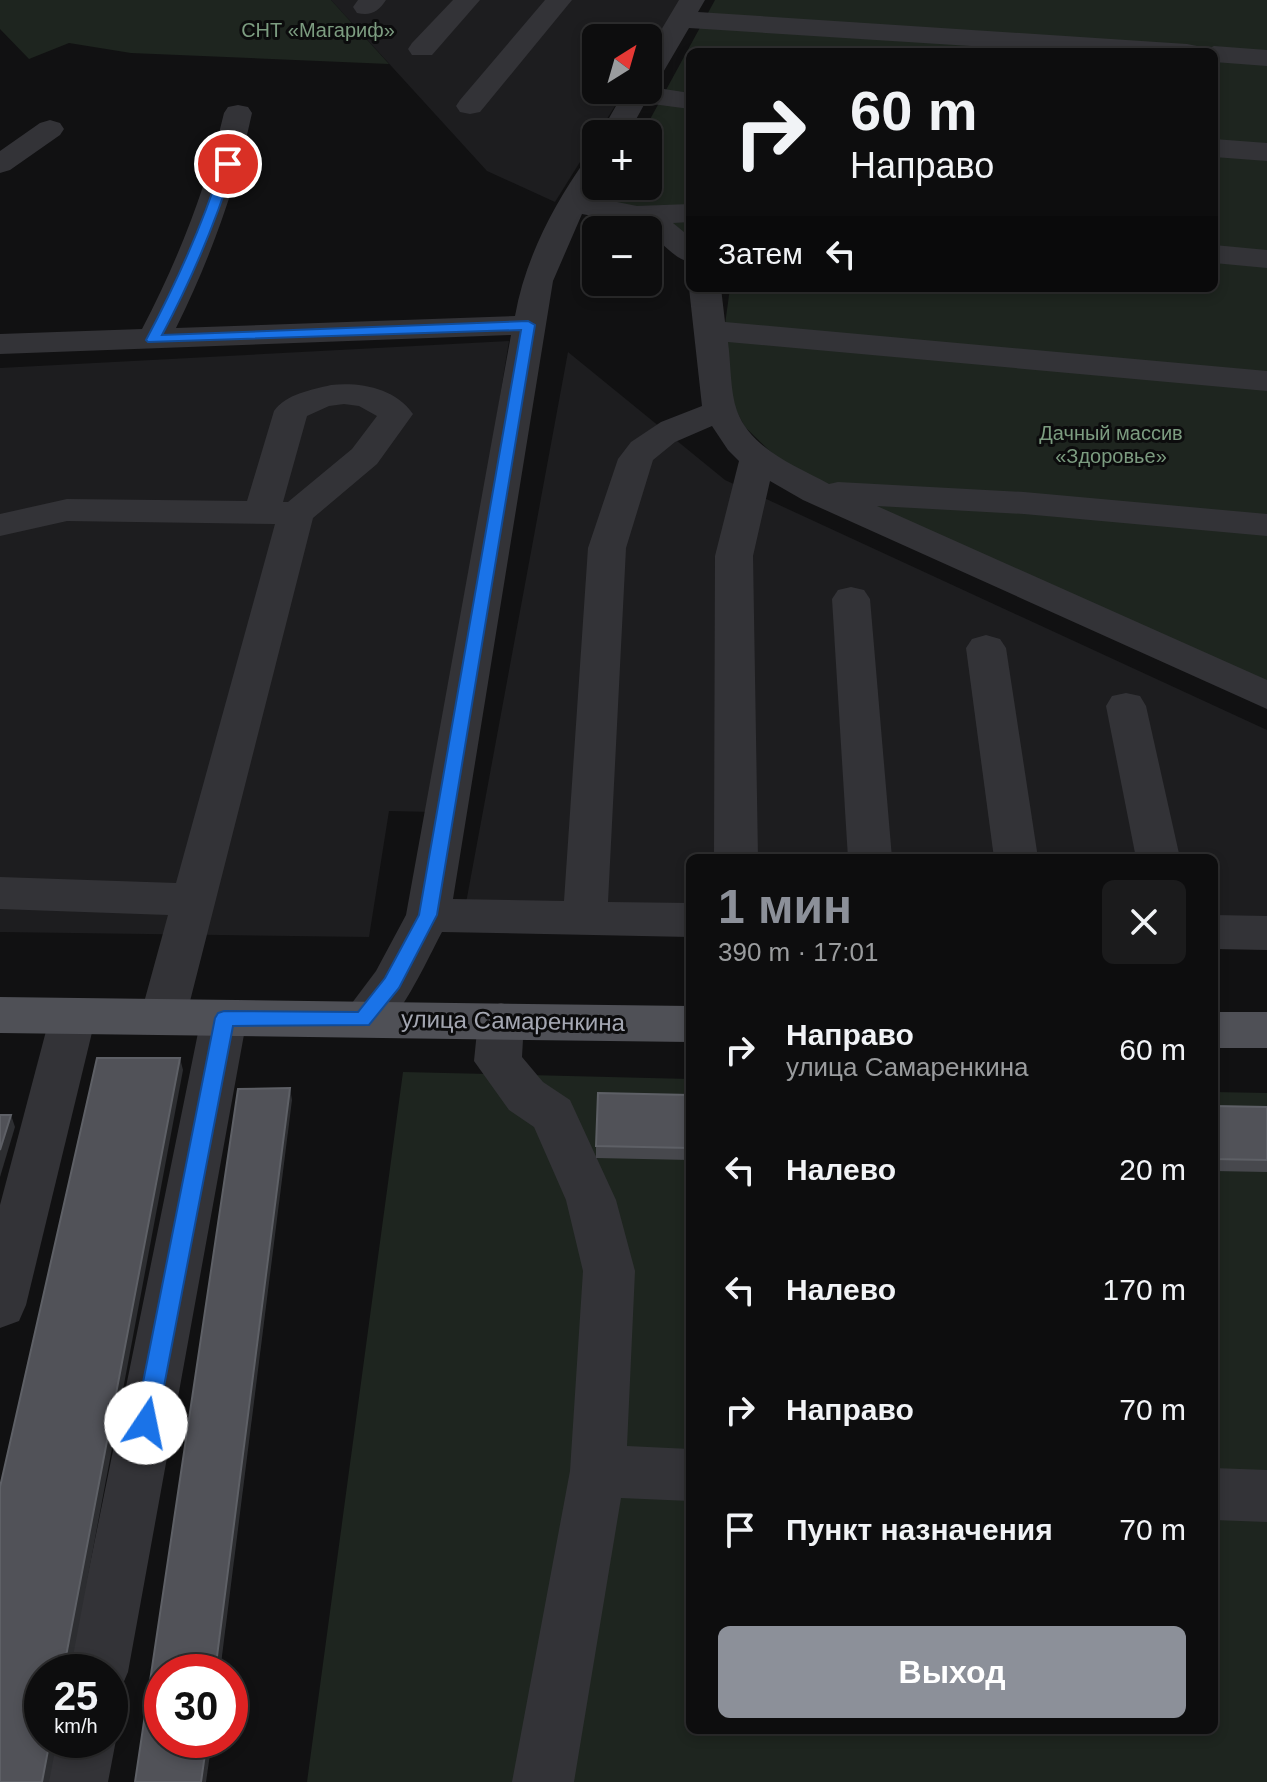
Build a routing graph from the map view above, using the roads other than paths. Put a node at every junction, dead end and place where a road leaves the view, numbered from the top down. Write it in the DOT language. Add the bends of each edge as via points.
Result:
graph roads {
  1 [pos="467,0"];
  2 [pos="559,0"];
  3 [pos="686,10"];
  4 [pos="1139,48"];
  5 [pos="422,49"];
  6 [pos="662,51"];
  7 [pos="1218,54"];
  8 [pos="1267,58"];
  9 [pos="662,92"];
  10 [pos="686,100"];
  11 [pos="470,106"];
  12 [pos="238,113"];
  13 [pos="50,129"];
  14 [pos="1218,148"];
  15 [pos="1267,152"];
  16 [pos="0,164"];
  17 [pos="582,189"];
  18 [pos="574,203"];
  19 [pos="686,213"];
  20 [pos="637,215"];
  21 [pos="686,250"];
  22 [pos="1218,254"];
  23 [pos="1267,259"];
  24 [pos="706,292"];
  25 [pos="528,325"];
  26 [pos="711,331"];
  27 [pos="153,340"];
  28 [pos="0,344"];
  29 [pos="1267,381"];
  30 [pos="720,411"];
  31 [pos="757,459"];
  32 [pos="816,492"];
  33 [pos="0,525"];
  34 [pos="1267,525"];
  35 [pos="851,599"];
  36 [pos="986,648"];
  37 [pos="1267,696"];
  38 [pos="1126,706"];
  39 [pos="736,854"];
  40 [pos="870,854"];
  41 [pos="1015,854"];
  42 [pos="1157,854"];
  43 [pos="0,893"];
  44 [pos="194,900"];
  45 [pos="428,915"];
  46 [pos="585,918"];
  47 [pos="686,920"];
  48 [pos="1218,932"];
  49 [pos="1267,933"];
  50 [pos="0,1015"];
  51 [pos="73,1016"];
  52 [pos="163,1017"];
  53 [pos="224,1018"];
  54 [pos="363,1019"];
  55 [pos="501,1021"];
  56 [pos="686,1024"];
  57 [pos="1218,1030"];
  58 [pos="1267,1030"];
  59 [pos="10,1229"];
  60 [pos="0,1305"];
  61 [pos="598,1471"];
  62 [pos="686,1475"];
  63 [pos="1218,1494"];
  64 [pos="1267,1496"];
  65 [pos="101,1654"];
  66 [pos="82,1758"];
  67 [pos="77,1782"];
  68 [pos="543,1782"];
  1 -- 5 [label="street"];
  2 -- 11 [label="street"];
  3 -- 4 [label="street"];
  3 -- 6 [label="street"];
  7 -- 8 [label="street"];
  9 -- 10 [label="street"];
  12 -- 27 [label="street" via="211,218"];
  13 -- 16 [label="street"];
  14 -- 15 [label="street"];
  17 -- 18 [label="street"];
  18 -- 20 [label="street"];
  18 -- 25 [label="street" via="549,249"];
  19 -- 20 [label="street"];
  20 -- 21 [label="street"];
  22 -- 23 [label="street"];
  24 -- 26 [label="street"];
  25 -- 27 [label="street"];
  25 -- 45 [label="street"];
  26 -- 29 [label="street"];
  26 -- 30 [label="street"];
  27 -- 28 [label="street"];
  30 -- 31 [label="street"];
  30 -- 46 [label="street" via="642,449 607,548"];
  31 -- 32 [label="street"];
  31 -- 39 [label="street" via="734,556"];
  32 -- 34 [label="street" via="1024,503"];
  32 -- 37 [label="street"];
  33 -- 44 [label="street" via="67,510 279,513"];
  35 -- 40 [label="street"];
  36 -- 41 [label="street"];
  38 -- 42 [label="street"];
  43 -- 44 [label="street"];
  44 -- 52 [label="street"];
  45 -- 46 [label="street"];
  45 -- 54 [label="street" via="392,983"];
  46 -- 47 [label="street"];
  48 -- 49 [label="street"];
  50 -- 51 [label="main road, улица Самаренкина"];
  51 -- 52 [label="main road, улица Самаренкина"];
  51 -- 59 [label="street"];
  52 -- 53 [label="main road, улица Самаренкина"];
  53 -- 54 [label="main road, улица Самаренкина"];
  53 -- 65 [label="street"];
  54 -- 55 [label="main road, улица Самаренкина"];
  55 -- 56 [label="main road, улица Самаренкина"];
  55 -- 61 [label="street" via="498,1061 526,1096 553,1114 591,1200 609,1271"];
  57 -- 58 [label="main road"];
  59 -- 60 [label="street"];
  61 -- 62 [label="street"];
  61 -- 68 [label="street"];
  63 -- 64 [label="street"];
  66 -- 67 [label="street"];
}
